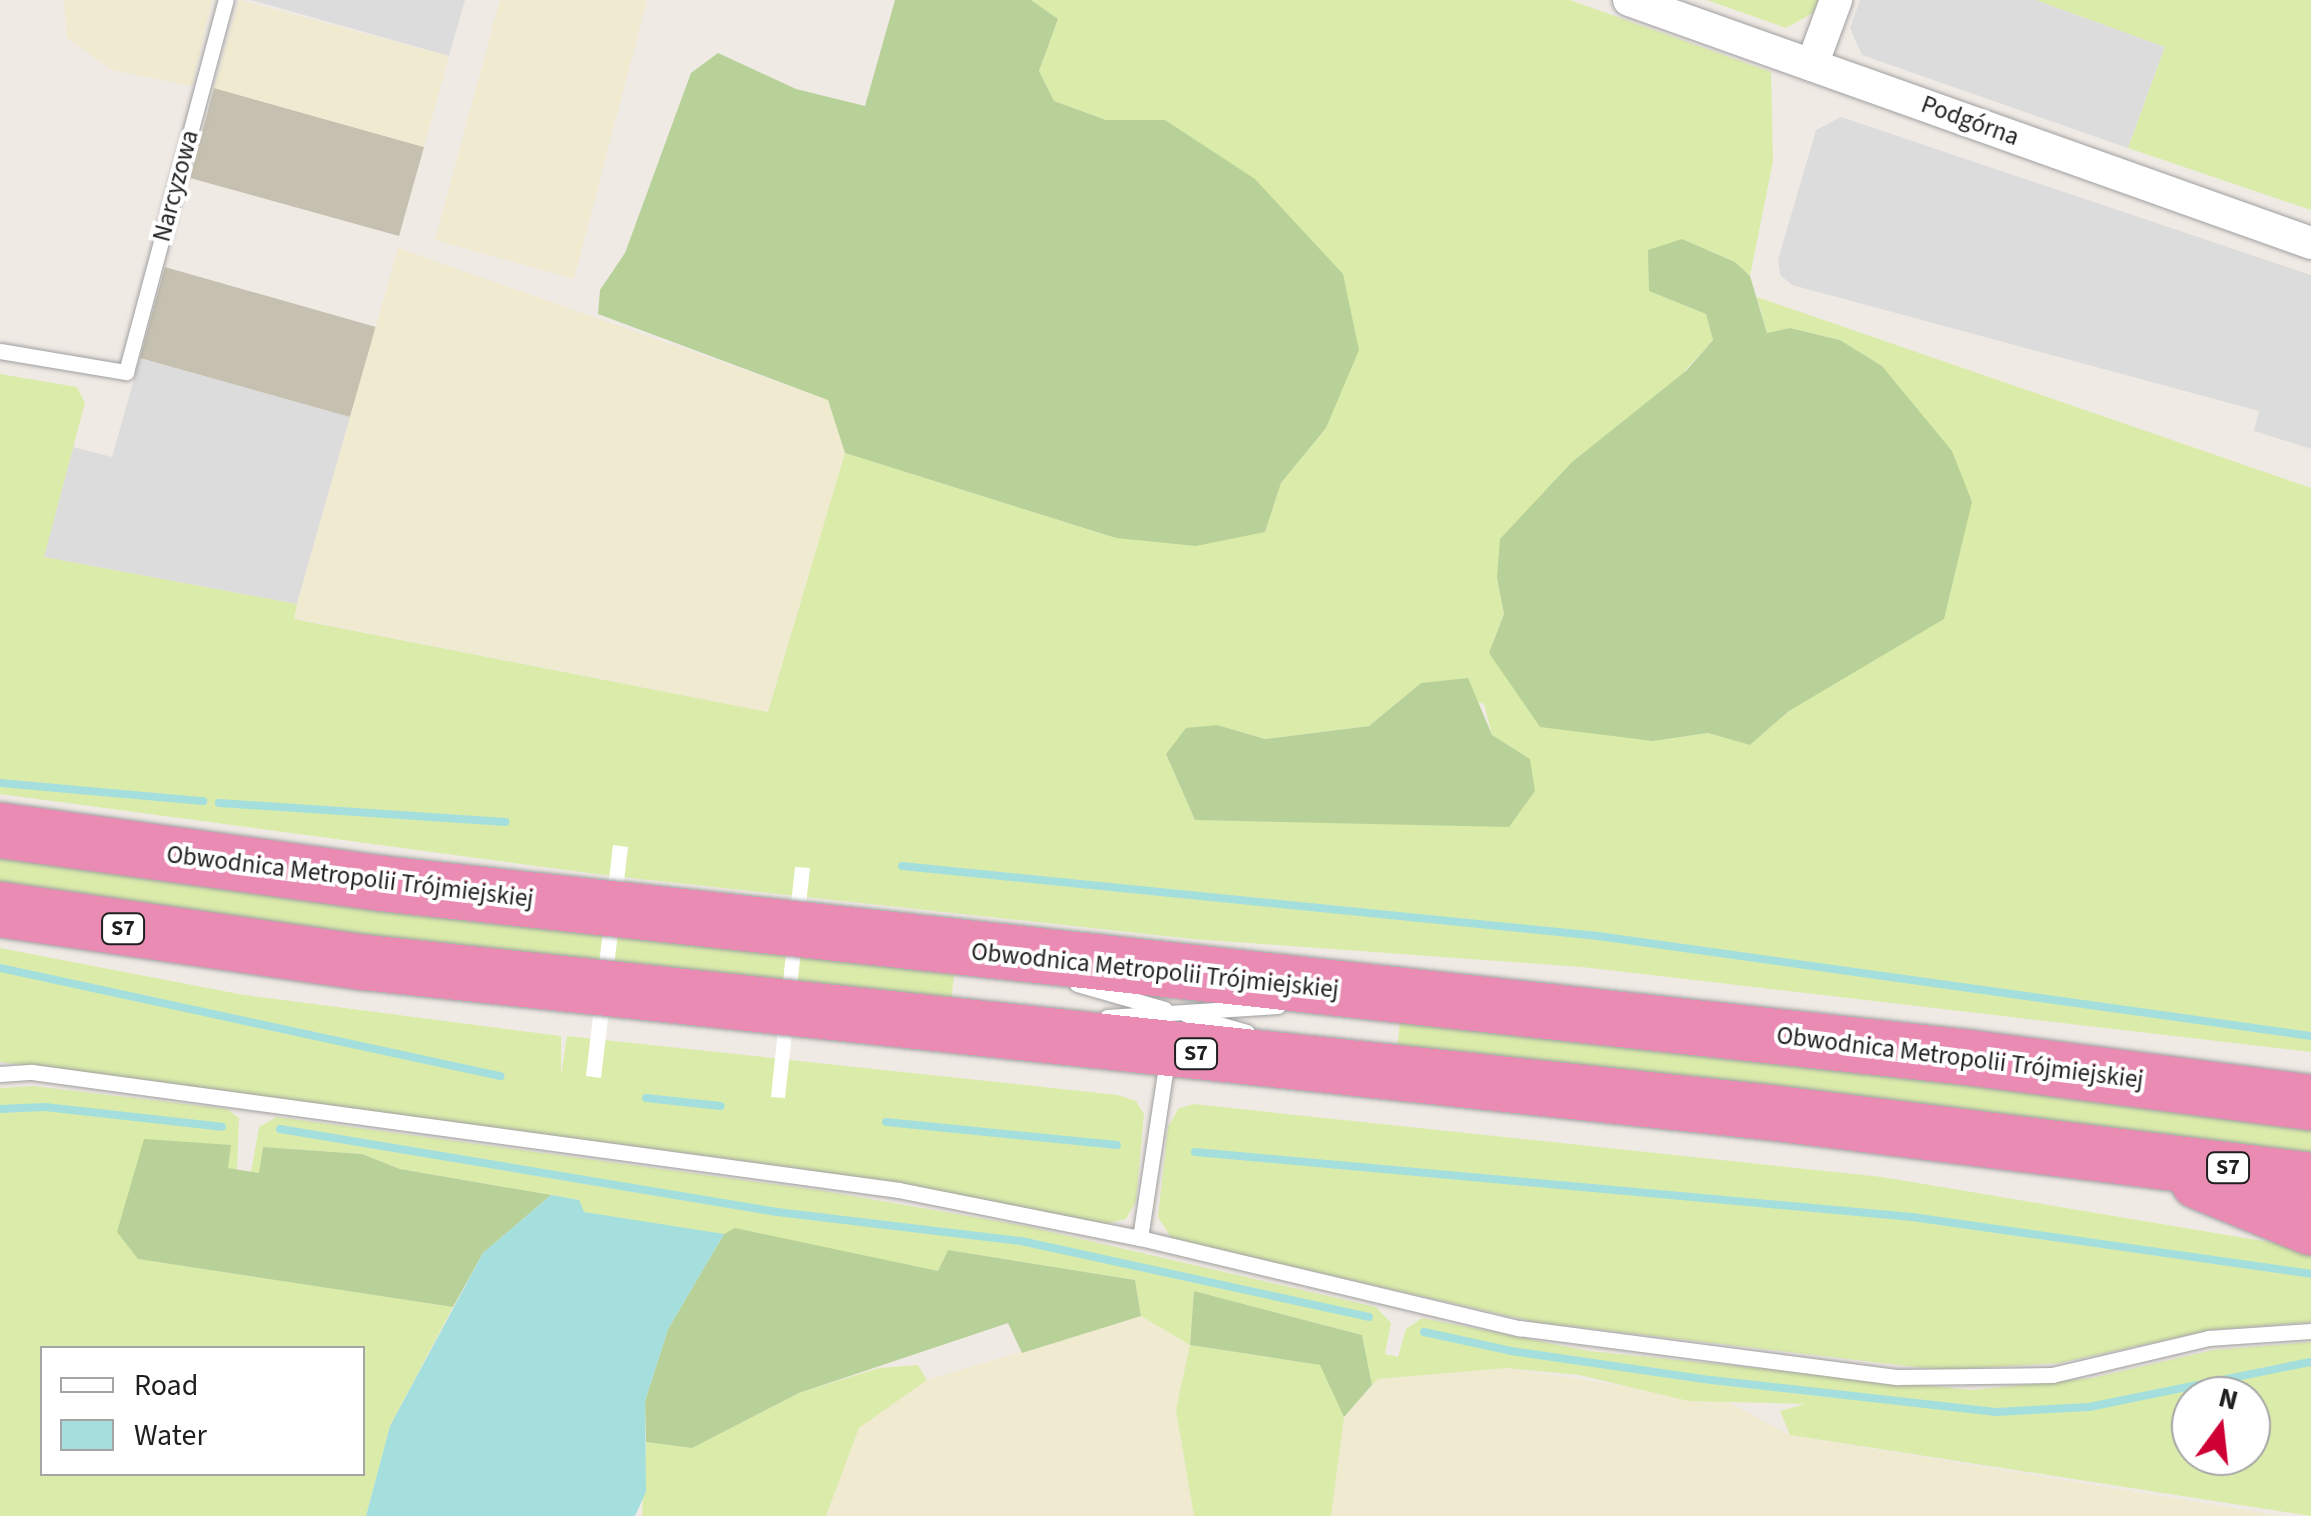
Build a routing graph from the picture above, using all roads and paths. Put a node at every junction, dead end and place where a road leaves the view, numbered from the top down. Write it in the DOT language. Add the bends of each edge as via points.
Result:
graph roads {
  1 [pos="226,0"];
  2 [pos="1629,0"];
  3 [pos="1836,0"];
  4 [pos="1812,65"];
  5 [pos="2311,243"];
  6 [pos="0,351"];
  7 [pos="0,830"];
  8 [pos="0,909"];
  9 [pos="957,950"];
  10 [pos="1048,976"];
  11 [pos="1066,981"];
  12 [pos="1404,998"];
  13 [pos="1309,1004"];
  14 [pos="1290,1005"];
  15 [pos="1172,1031"];
  16 [pos="0,1074"];
  17 [pos="2311,1102"];
  18 [pos="2145,1156"];
  19 [pos="2311,1180"];
  20 [pos="2311,1227"];
  21 [pos="1140,1238"];
  22 [pos="2311,1331"];
  1 -- 6 [label="lane, Narcyzowa" via="126,372"];
  2 -- 4 [label="street, Podgórna"];
  3 -- 4 [label="street"];
  4 -- 5 [label="street, Podgórna"];
  7 -- 9 [label="highway, Obwodnica Metropolii Trójmiejskiej" via="382,883"];
  8 -- 15 [label="highway, S7" via="364,962 948,1028"];
  9 -- 10 [label="lane"];
  9 -- 12 [label="highway, Obwodnica Metropolii Trójmiejskiej"];
  11 -- 15 [label="lane"];
  12 -- 13 [label="lane"];
  12 -- 17 [label="highway, Obwodnica Metropolii Trójmiejskiej" via="1968,1057"];
  14 -- 15 [label="lane"];
  15 -- 18 [label="highway, S7" via="1395,1075"];
  15 -- 21 [label="lane"];
  16 -- 21 [label="lane" via="32,1072 899,1190"];
  18 -- 19 [label="highway, S7"];
  18 -- 20 [label="highway"];
  21 -- 22 [label="lane" via="1519,1328 1898,1377 2052,1374 2208,1338"];
}
